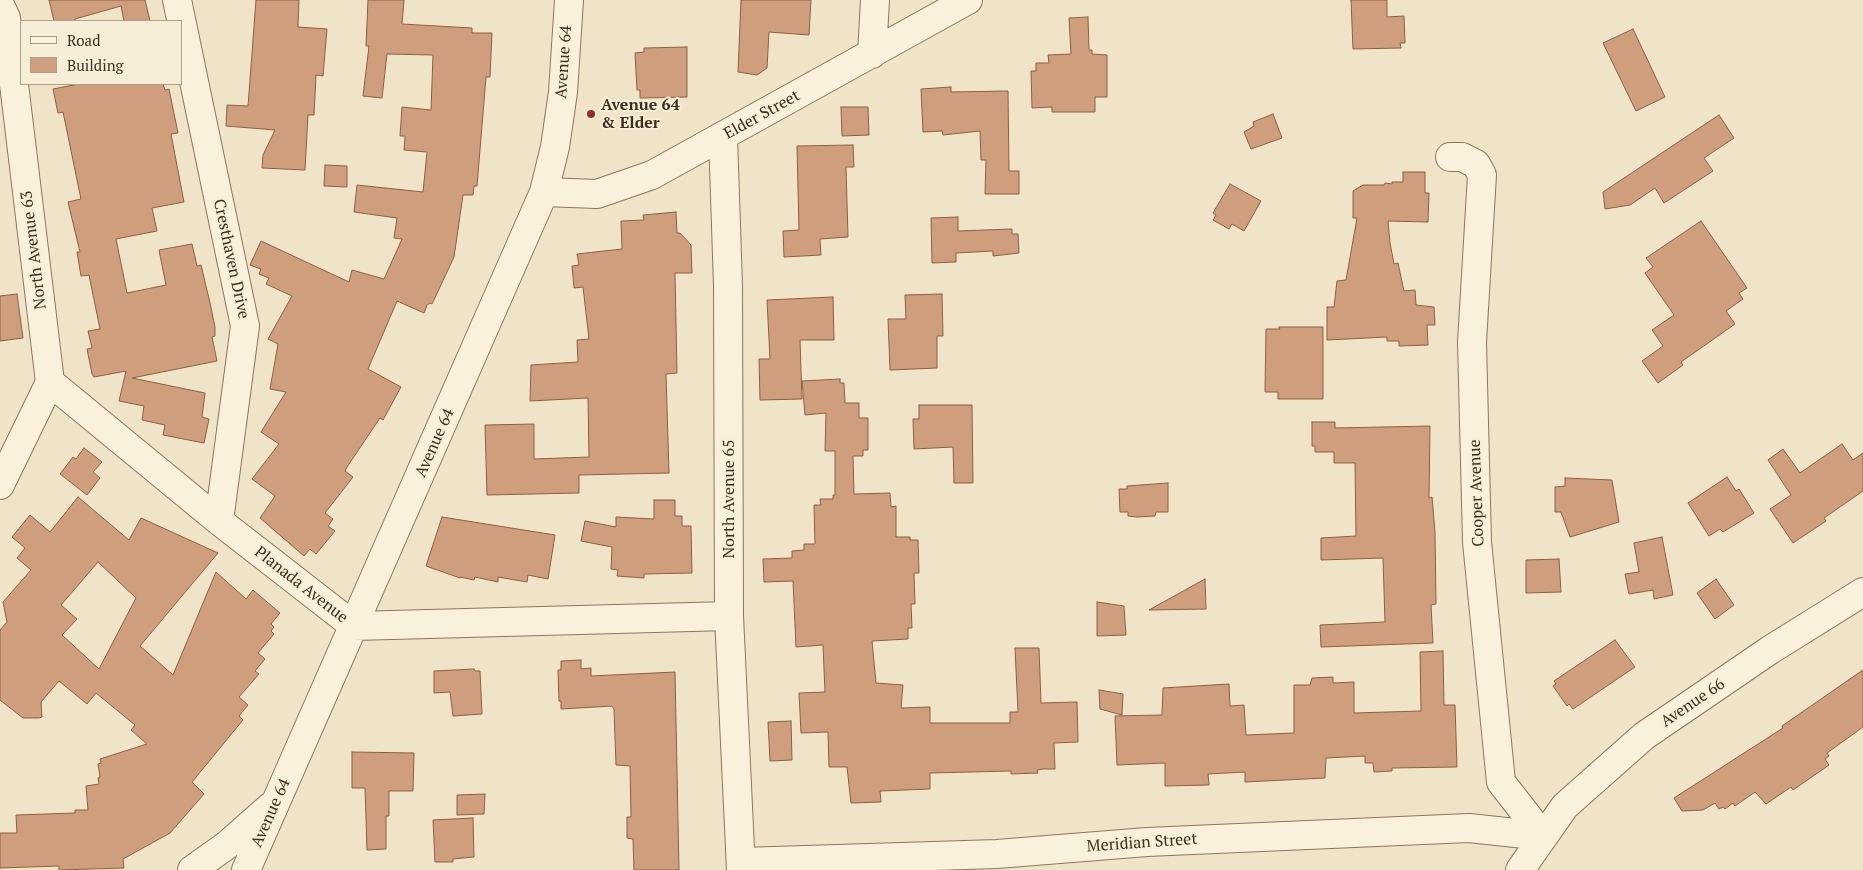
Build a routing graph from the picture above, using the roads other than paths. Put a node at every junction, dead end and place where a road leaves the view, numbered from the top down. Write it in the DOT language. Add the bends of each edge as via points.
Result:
graph roads {
  1 [pos="177,0"];
  2 [pos="568,0"];
  3 [pos="875,0"];
  4 [pos="968,0"];
  5 [pos="0,5"];
  6 [pos="181,20"];
  7 [pos="182,24"];
  8 [pos="872,54"];
  9 [pos="723,136"];
  10 [pos="1450,157"];
  11 [pos="544,192"];
  12 [pos="50,382"];
  13 [pos="0,485"];
  14 [pos="219,521"];
  15 [pos="1863,592"];
  16 [pos="729,616"];
  17 [pos="354,626"];
  18 [pos="277,801"];
  19 [pos="1543,836"];
  20 [pos="741,866"];
  21 [pos="192,870"];
  22 [pos="246,870"];
  23 [pos="1520,870"];
  1 -- 6 [label="street, Cresthaven Drive"];
  2 -- 11 [label="street, Avenue 64" via="563,92"];
  3 -- 8 [label="street"];
  4 -- 8 [label="street, Elder Street"];
  5 -- 12 [label="street, North Avenue 63" via="6,18"];
  7 -- 14 [label="street, Cresthaven Drive" via="245,326"];
  8 -- 9 [label="street, Elder Street"];
  9 -- 11 [label="street, Elder Street" via="652,175 598,194"];
  9 -- 16 [label="street, North Avenue 65" via="728,286"];
  10 -- 19 [label="street, Cooper Avenue" via="1462,157 1476,164 1482,175 1472,342 1477,522 1501,782"];
  11 -- 17 [label="street, Avenue 64"];
  12 -- 13 [label="street"];
  12 -- 14 [label="street, Planada Avenue"];
  14 -- 17 [label="street, Planada Avenue"];
  15 -- 19 [label="street, Avenue 66" via="1770,650 1644,736 1565,806"];
  16 -- 17 [label="street, Planada Avenue"];
  16 -- 20 [label="street, North Avenue 65"];
  17 -- 18 [label="street, Avenue 64"];
  18 -- 21 [label="street" via="227,845"];
  18 -- 22 [label="street, Avenue 64"];
  19 -- 20 [label="street, Meridian Street" via="1469,828 1147,842 997,854"];
  19 -- 23 [label="street, Avenue 66"];
}
